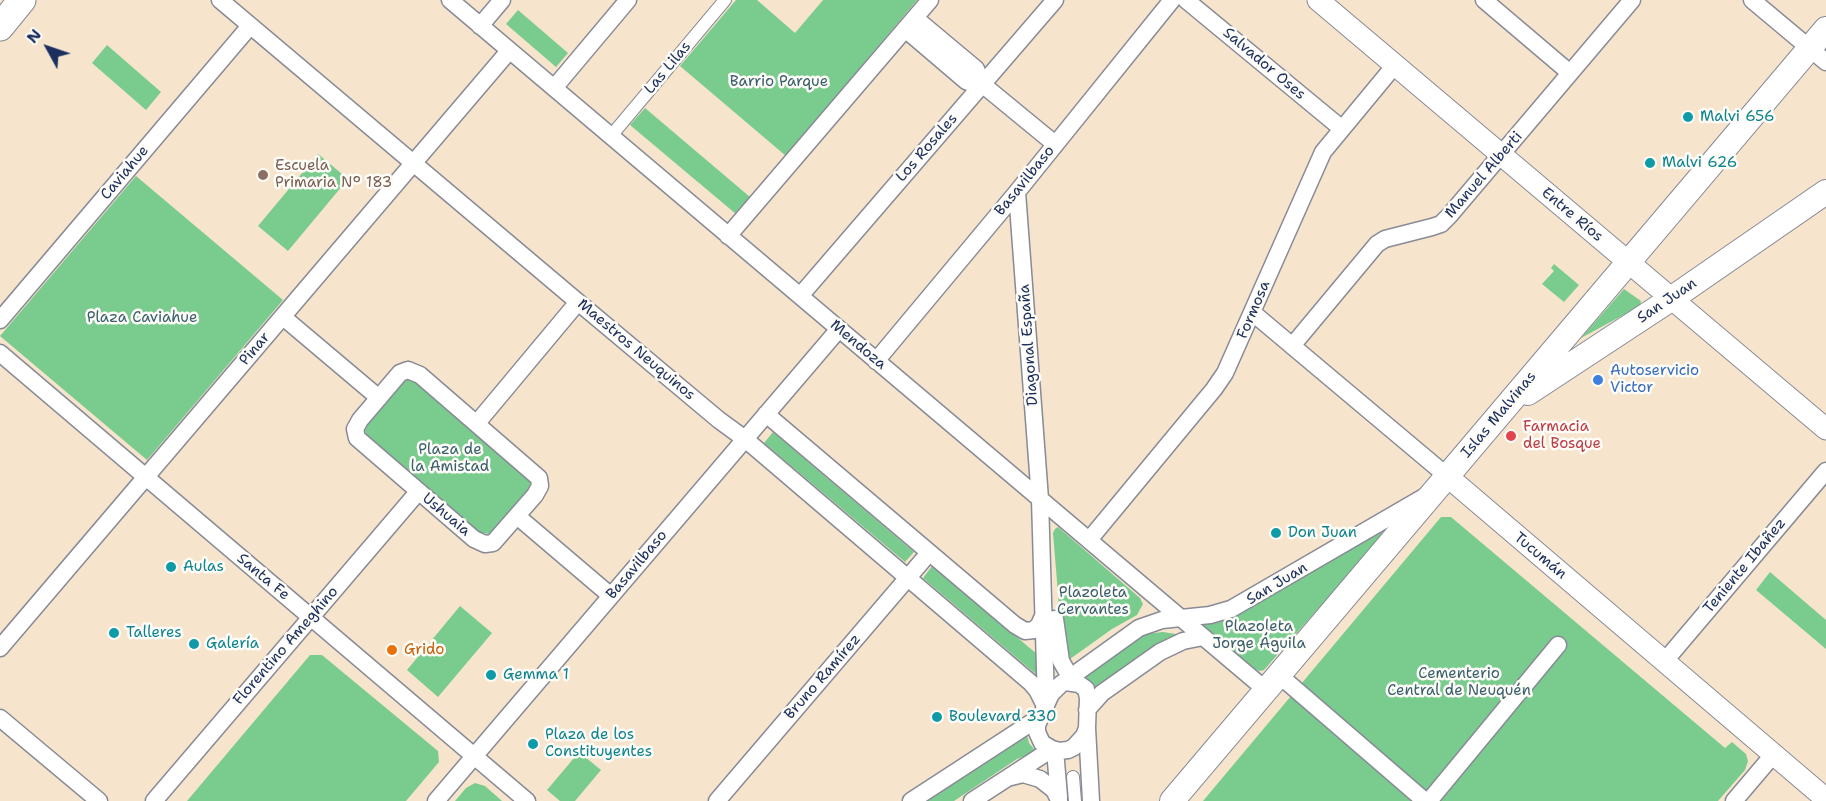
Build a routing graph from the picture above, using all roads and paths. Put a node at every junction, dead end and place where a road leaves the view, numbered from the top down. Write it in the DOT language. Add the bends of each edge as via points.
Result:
graph roads {
  1 [pos="22,0"];
  2 [pos="220,0"];
  3 [pos="450,0"];
  4 [pos="502,0"];
  5 [pos="628,0"];
  6 [pos="726,0"];
  7 [pos="930,0"];
  8 [pos="1055,0"];
  9 [pos="1172,0"];
  10 [pos="1186,0"];
  11 [pos="1318,0"];
  12 [pos="1484,0"];
  13 [pos="1632,0"];
  14 [pos="1752,0"];
  15 [pos="910,24"];
  16 [pos="250,26"];
  17 [pos="480,26"];
  18 [pos="0,27"];
  19 [pos="1826,29"];
  20 [pos="509,51"];
  21 [pos="1818,55"];
  22 [pos="1395,65"];
  23 [pos="1570,73"];
  24 [pos="982,84"];
  25 [pos="554,88"];
  26 [pos="1341,128"];
  27 [pos="611,136"];
  28 [pos="1055,144"];
  29 [pos="1501,155"];
  30 [pos="413,164"];
  31 [pos="1017,192"];
  32 [pos="1826,192"];
  33 [pos="728,236"];
  34 [pos="1628,262"];
  35 [pos="800,296"];
  36 [pos="1671,298"];
  37 [pos="578,302"];
  38 [pos="1253,313"];
  39 [pos="283,317"];
  40 [pos="0,320"];
  41 [pos="839,329"];
  42 [pos="1292,346"];
  43 [pos="0,353"];
  44 [pos="876,361"];
  45 [pos="378,398"];
  46 [pos="1505,407"];
  47 [pos="766,414"];
  48 [pos="477,423"];
  49 [pos="1826,429"];
  50 [pos="745,439"];
  51 [pos="1826,471"];
  52 [pos="146,477"];
  53 [pos="1441,483"];
  54 [pos="418,492"];
  55 [pos="1040,499"];
  56 [pos="518,516"];
  57 [pos="1089,540"];
  58 [pos="929,553"];
  59 [pos="908,578"];
  60 [pos="1146,589"];
  61 [pos="611,596"];
  62 [pos="1044,614"];
  63 [pos="311,618"];
  64 [pos="1182,619"];
  65 [pos="1139,628"];
  66 [pos="1203,637"];
  67 [pos="1558,645"];
  68 [pos="0,648"];
  69 [pos="1664,662"];
  70 [pos="1068,681"];
  71 [pos="1272,683"];
  72 [pos="1044,708"];
  73 [pos="1087,710"];
  74 [pos="0,718"];
  75 [pos="1087,728"];
  76 [pos="1053,750"];
  77 [pos="1773,754"];
  78 [pos="474,757"];
  79 [pos="1073,777"];
  80 [pos="1008,778"];
  81 [pos="1826,799"];
  82 [pos="99,801"];
  83 [pos="154,801"];
  84 [pos="436,801"];
  85 [pos="526,801"];
  86 [pos="717,801"];
  87 [pos="911,801"];
  88 [pos="972,801"];
  89 [pos="1059,801"];
  90 [pos="1075,801"];
  91 [pos="1091,801"];
  92 [pos="1172,801"];
  93 [pos="1427,801"];
  94 [pos="1734,801"];
  1 -- 18 [label="main road"];
  2 -- 16 [label="street, Maestros Neuquinos"];
  3 -- 17 [label="street, Mendoza"];
  4 -- 17 [label="street"];
  5 -- 25 [label="street"];
  6 -- 27 [label="street, Las Lilas"];
  7 -- 15 [label="street"];
  8 -- 24 [label="street, Los Rosales"];
  9 -- 28 [label="street, Basavilbaso"];
  10 -- 26 [label="street, Salvador Oses"];
  11 -- 22 [label="street, Entre Ríos"];
  12 -- 23 [label="street"];
  13 -- 23 [label="street, Manuel Alberti"];
  14 -- 21 [label="street"];
  15 -- 24 [label="street" via="966,81"];
  15 -- 33 [label="street"];
  16 -- 30 [label="street, Maestros Neuquinos"];
  16 -- 40 [label="street, Caviahue"];
  17 -- 20 [label="street, Mendoza"];
  19 -- 21 [label="main road, Islas Malvinas"];
  20 -- 25 [label="street, Mendoza"];
  20 -- 30 [label="street, Pinar"];
  21 -- 34 [label="main road, Islas Malvinas"];
  22 -- 26 [label="street, Formosa"];
  22 -- 29 [label="street, Entre Ríos"];
  23 -- 29 [label="street, Manuel Alberti"];
  24 -- 28 [label="street"];
  24 -- 35 [label="street, Los Rosales"];
  25 -- 27 [label="street, Mendoza"];
  26 -- 38 [label="street, Formosa" via="1323,152"];
  27 -- 33 [label="street, Mendoza"];
  28 -- 31 [label="street, Basavilbaso"];
  29 -- 34 [label="street, Entre Ríos"];
  29 -- 42 [label="street, Manuel Alberti" via="1441,224 1377,244"];
  30 -- 37 [label="street, Maestros Neuquinos"];
  30 -- 39 [label="street, Pinar"];
  31 -- 44 [label="street, Basavilbaso"];
  31 -- 55 [label="street, Diagonal España"];
  32 -- 36 [label="main road, San Juan"];
  33 -- 35 [label="street, Mendoza"];
  34 -- 36 [label="street, Entre Ríos"];
  34 -- 46 [label="main road, Islas Malvinas"];
  35 -- 41 [label="street, Mendoza"];
  36 -- 46 [label="main road, San Juan"];
  36 -- 49 [label="street, Entre Ríos"];
  37 -- 48 [label="street"];
  37 -- 50 [label="street, Maestros Neuquinos"];
  38 -- 42 [label="street, Tucumán"];
  38 -- 57 [label="street, Formosa" via="1219,382"];
  39 -- 45 [label="street"];
  39 -- 52 [label="street, Pinar"];
  41 -- 44 [label="street, Mendoza"];
  41 -- 47 [label="street, Basavilbaso"];
  42 -- 53 [label="street, Tucumán"];
  43 -- 52 [label="street, Santa Fe"];
  44 -- 55 [label="street, Mendoza"];
  45 -- 48 [label="street, Ushuaia" via="400,373 413,371"];
  45 -- 54 [label="street, Ushuaia" via="357,424 357,438"];
  46 -- 53 [label="main road, Islas Malvinas"];
  47 -- 50 [label="street, Basavilbaso"];
  47 -- 58 [label="street"];
  48 -- 56 [label="street, Ushuaia" via="539,478 538,491"];
  50 -- 59 [label="street, Maestros Neuquinos"];
  50 -- 61 [label="street, Basavilbaso"];
  51 -- 69 [label="street, Teniente Ibañez"];
  52 -- 63 [label="street, Santa Fe"];
  52 -- 68 [label="street, Pinar"];
  53 -- 64 [label="street, San Juan" via="1242,604 1220,613"];
  53 -- 69 [label="street, Tucumán"];
  53 -- 71 [label="main road, Islas Malvinas"];
  54 -- 56 [label="street, Ushuaia" via="482,543 496,541"];
  54 -- 63 [label="street, Florentino Ameghino"];
  55 -- 57 [label="street, Mendoza"];
  55 -- 62 [label="street, Diagonal España"];
  55 -- 70 [label="street, Diagonal España" via="1059,654"];
  56 -- 61 [label="street"];
  57 -- 60 [label="street, Mendoza"];
  58 -- 59 [label="street, Bruno Ramírez"];
  58 -- 62 [label="street" via="1021,629 1034,630"];
  59 -- 72 [label="street, Maestros Neuquinos" via="1031,683"];
  59 -- 86 [label="street, Bruno Ramírez"];
  60 -- 64 [label="street, Mendoza"];
  60 -- 65 [label="street, San Juan" via="1152,609"];
  61 -- 78 [label="street, Basavilbaso"];
  62 -- 72 [label="street, Diagonal España"];
  63 -- 78 [label="street, Santa Fe"];
  63 -- 83 [label="street, Florentino Ameghino"];
  64 -- 65 [label="street, San Juan" via="1162,620"];
  64 -- 66 [label="street, Mendoza"];
  65 -- 70 [label="street, San Juan"];
  66 -- 71 [label="street, Mendoza"];
  66 -- 73 [label="street" via="1169,647 1102,693"];
  67 -- 93 [label="street"];
  69 -- 77 [label="street, Tucumán"];
  70 -- 72 [label="street"];
  70 -- 73 [label="street, Diagonal España" via="1086,689"];
  71 -- 92 [label="main road, Islas Malvinas"];
  71 -- 93 [label="street, Mendoza"];
  72 -- 76 [label="street, Diagonal España" via="1037,725 1039,738"];
  72 -- 87 [label="street"];
  73 -- 75 [label="street, Diagonal España"];
  74 -- 82 [label="street"];
  75 -- 76 [label="street" via="1074,747"];
  75 -- 91 [label="street, Diagonal España"];
  76 -- 80 [label="street"];
  76 -- 89 [label="street, Diagonal España"];
  77 -- 81 [label="street, Tucumán"];
  77 -- 94 [label="street"];
  78 -- 84 [label="street, Basavilbaso"];
  78 -- 85 [label="street, Santa Fe"];
  79 -- 90 [label="street"];
  80 -- 88 [label="street"];
  80 -- 89 [label="street, Diagonal España" via="1023,774 1040,779 1054,790"];
}
